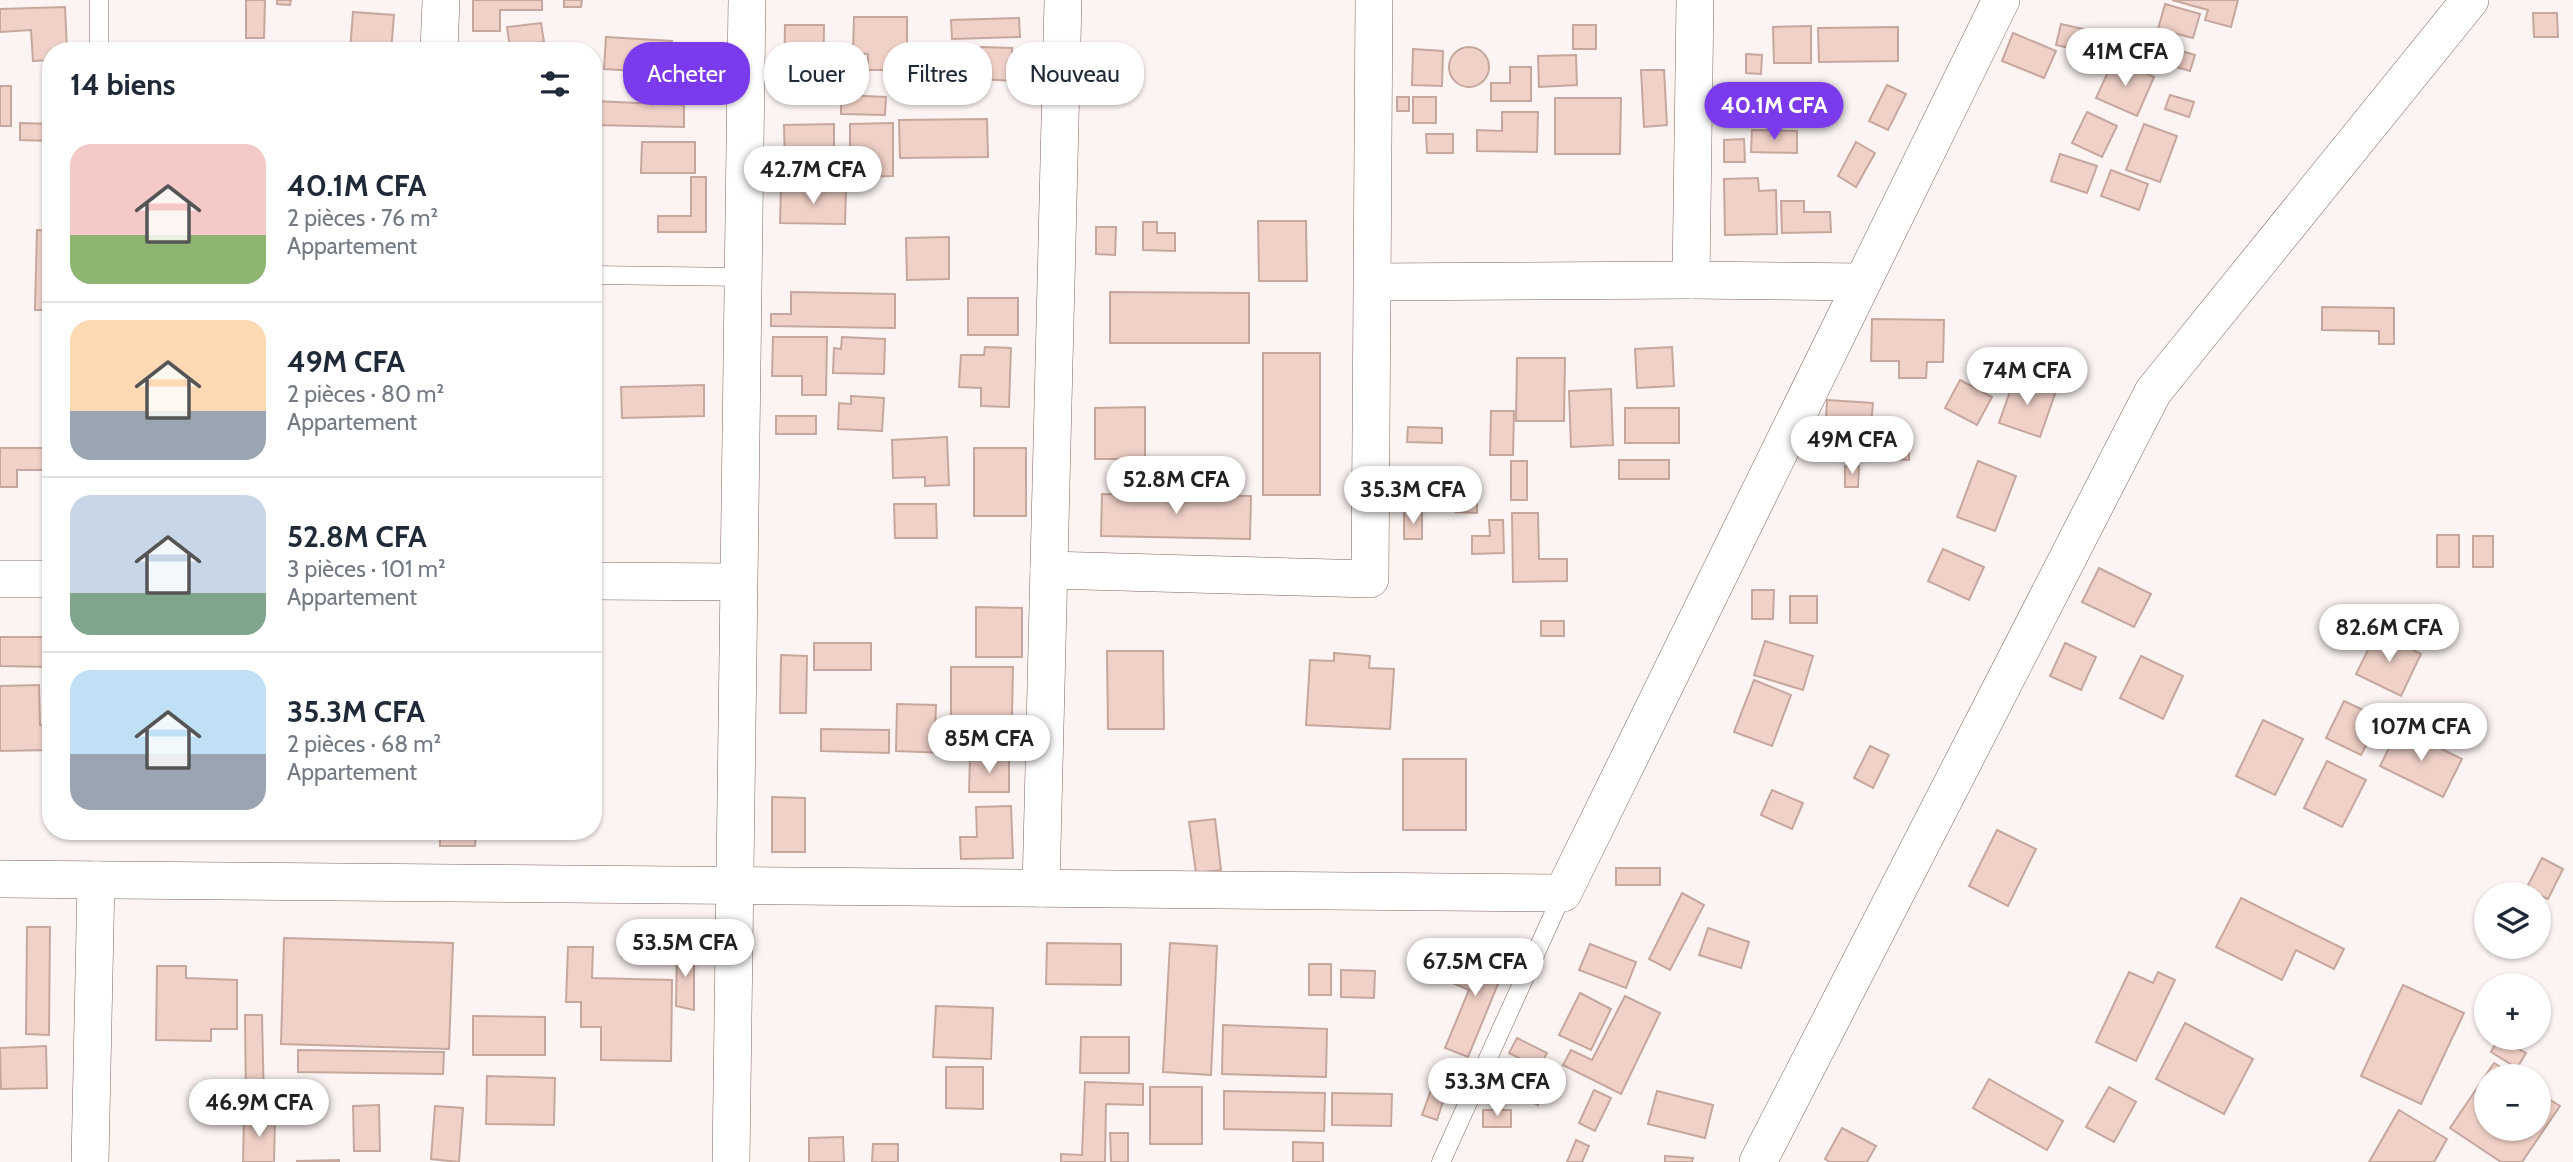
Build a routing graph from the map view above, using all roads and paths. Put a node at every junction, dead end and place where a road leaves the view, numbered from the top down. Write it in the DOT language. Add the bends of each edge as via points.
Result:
graph roads {
  1 [pos="99,0"];
  2 [pos="440,0"];
  3 [pos="747,0"];
  4 [pos="1063,0"];
  5 [pos="1374,0"];
  6 [pos="1695,0"];
  7 [pos="2001,0"];
  8 [pos="2470,0"];
  9 [pos="99,42"];
  10 [pos="439,42"];
  11 [pos="602,275"];
  12 [pos="742,277"];
  13 [pos="1691,280"];
  14 [pos="1373,282"];
  15 [pos="1863,282"];
  16 [pos="1049,570"];
  17 [pos="0,579"];
  18 [pos="42,579"];
  19 [pos="602,581"];
  20 [pos="738,582"];
  21 [pos="0,879"];
  22 [pos="96,880"];
  23 [pos="734,885"];
  24 [pos="1041,888"];
  25 [pos="1563,892"];
  26 [pos="90,1162"];
  27 [pos="731,1162"];
  28 [pos="1441,1162"];
  29 [pos="1758,1162"];
  1 -- 9 [label="lane"];
  2 -- 10 [label="street"];
  3 -- 12 [label="street"];
  4 -- 16 [label="street"];
  5 -- 14 [label="street"];
  6 -- 13 [label="street"];
  7 -- 15 [label="street"];
  8 -- 29 [label="street" via="2153,392"];
  11 -- 12 [label="lane"];
  12 -- 20 [label="street"];
  13 -- 14 [label="street"];
  13 -- 15 [label="street"];
  14 -- 16 [label="street" via="1370,579"];
  15 -- 25 [label="street"];
  16 -- 24 [label="street"];
  17 -- 18 [label="street"];
  19 -- 20 [label="street"];
  20 -- 23 [label="street"];
  21 -- 22 [label="street"];
  22 -- 23 [label="street"];
  22 -- 26 [label="street"];
  23 -- 24 [label="street"];
  23 -- 27 [label="street"];
  24 -- 25 [label="street"];
  25 -- 28 [label="lane"];
}
